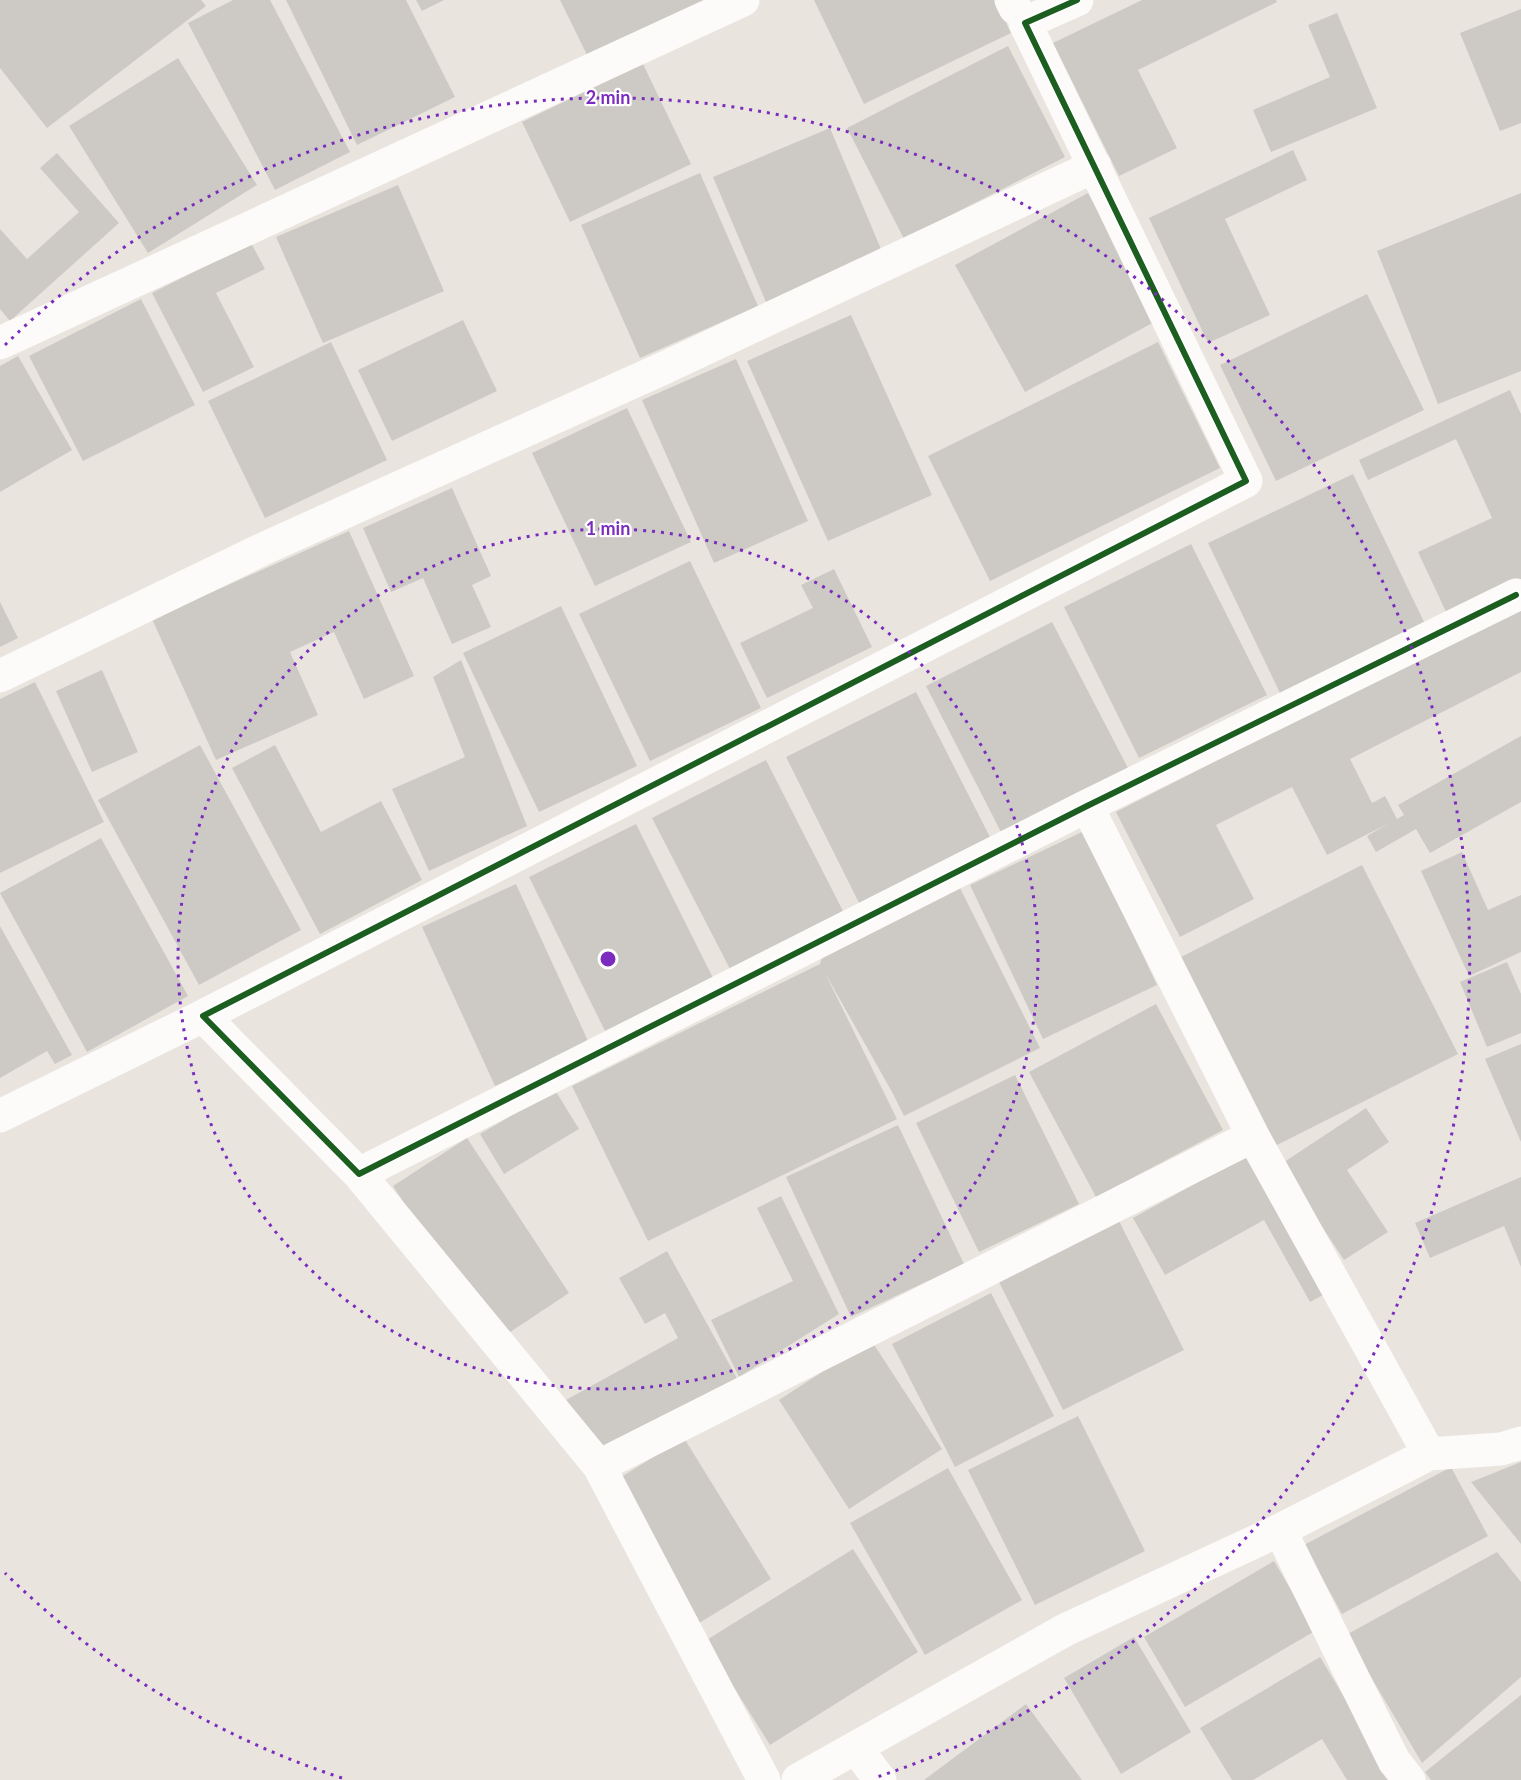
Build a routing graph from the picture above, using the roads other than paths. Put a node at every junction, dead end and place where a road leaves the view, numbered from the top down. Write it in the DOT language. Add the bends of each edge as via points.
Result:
graph roads {
  1 [pos="743,0"];
  2 [pos="1077,0"];
  3 [pos="1095,166"];
  4 [pos="0,343"];
  5 [pos="1516,595"];
  6 [pos="0,676"];
  7 [pos="1087,806"];
  8 [pos="203,1016"];
  9 [pos="0,1116"];
  10 [pos="1253,1136"];
  11 [pos="358,1174"];
  12 [pos="1521,1443"];
  13 [pos="1429,1454"];
  14 [pos="599,1466"];
  15 [pos="1280,1530"];
  16 [pos="856,1748"];
  17 [pos="764,1780"];
  18 [pos="798,1780"];
  19 [pos="880,1780"];
  20 [pos="1409,1780"];
  1 -- 4 [label="street"];
  2 -- 3 [label="street" via="1025,23"];
  3 -- 6 [label="street" via="675,363 265,548"];
  3 -- 8 [label="street" via="1246,481"];
  5 -- 7 [label="street"];
  7 -- 10 [label="street"];
  7 -- 11 [label="street"];
  8 -- 9 [label="street"];
  8 -- 11 [label="street"];
  10 -- 13 [label="street"];
  10 -- 14 [label="street"];
  11 -- 14 [label="street"];
  12 -- 13 [label="street" via="1501,1449"];
  13 -- 15 [label="street"];
  14 -- 17 [label="street"];
  15 -- 16 [label="street" via="1065,1630"];
  15 -- 20 [label="street" via="1394,1761"];
  16 -- 18 [label="street"];
  16 -- 19 [label="street"];
}
